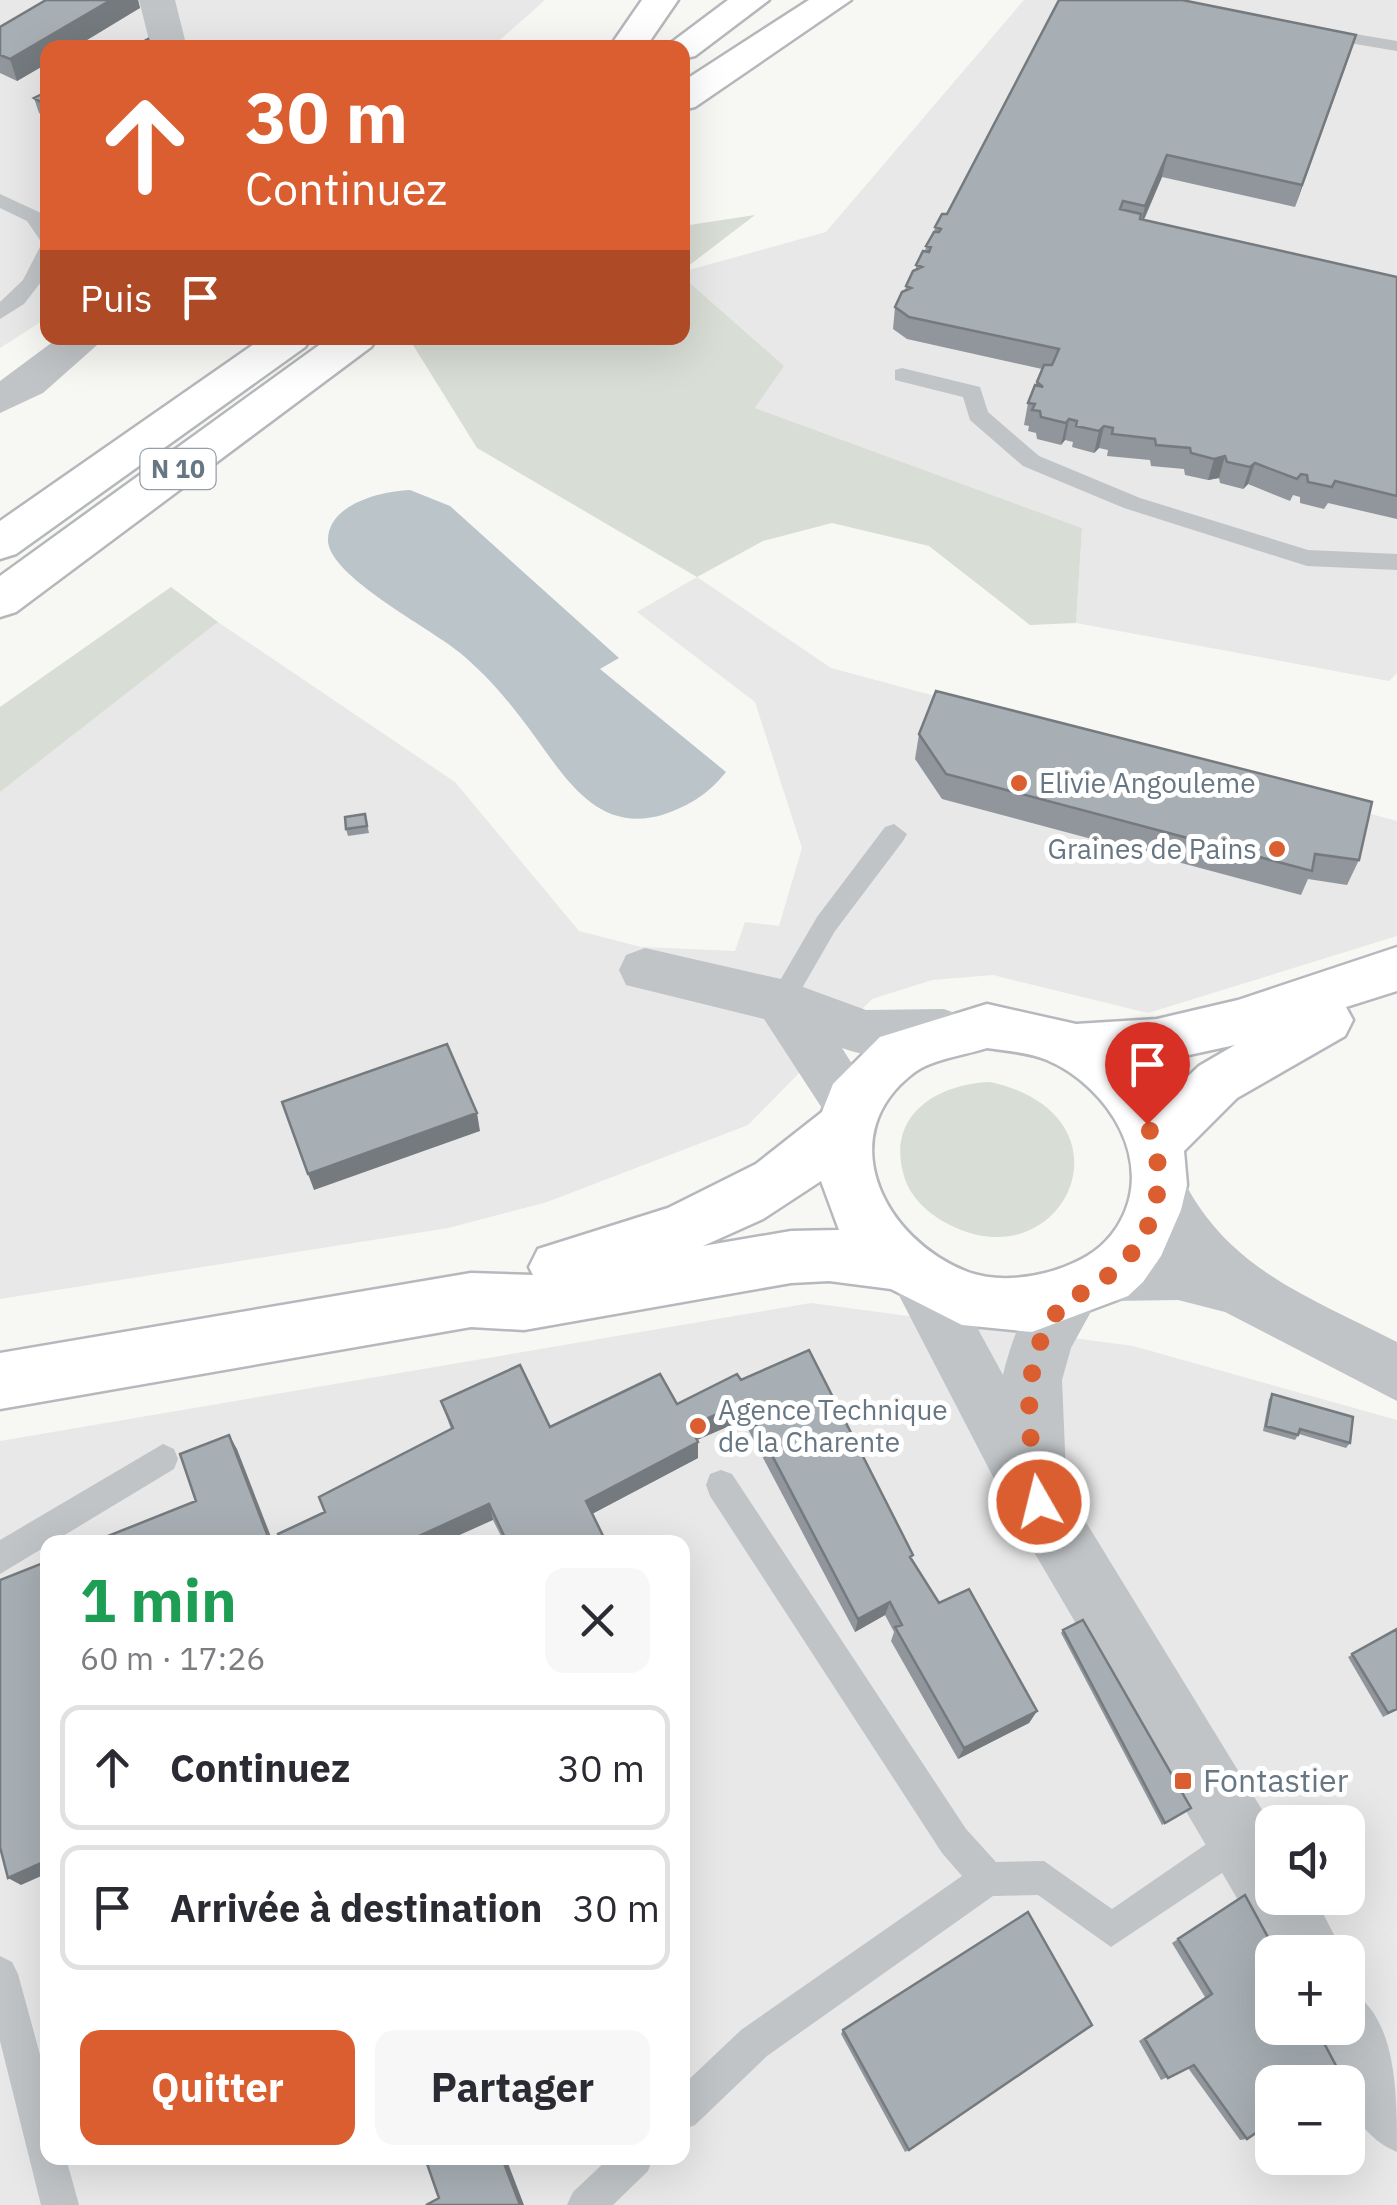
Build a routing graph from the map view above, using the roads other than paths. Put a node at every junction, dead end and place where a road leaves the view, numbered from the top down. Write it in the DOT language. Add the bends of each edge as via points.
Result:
graph roads {
  1 [pos="157,0"];
  2 [pos="660,0"];
  3 [pos="751,0"];
  4 [pos="815,0"];
  5 [pos="832,0"];
  6 [pos="1349,38"];
  7 [pos="168,40"];
  8 [pos="632,40"];
  9 [pos="690,42"];
  10 [pos="1397,46"];
  11 [pos="690,92"];
  12 [pos="690,93"];
  13 [pos="0,200"];
  14 [pos="40,226"];
  15 [pos="40,272"];
  16 [pos="0,312"];
  17 [pos="75,345"];
  18 [pos="245,345"];
  19 [pos="280,345"];
  20 [pos="346,345"];
  21 [pos="902,374"];
  22 [pos="0,399"];
  23 [pos="0,527"];
  24 [pos="0,543"];
  25 [pos="1397,562"];
  26 [pos="0,600"];
  27 [pos="894,834"];
  28 [pos="1397,969"];
  29 [pos="645,970"];
  30 [pos="1397,978"];
  31 [pos="781,1001"];
  32 [pos="944,1032"];
  33 [pos="1074,1048"];
  34 [pos="847,1117"];
  35 [pos="1158,1167"];
  36 [pos="908,1272"];
  37 [pos="1090,1286"];
  38 [pos="1237,1289"];
  39 [pos="472,1300"];
  40 [pos="1397,1373"];
  41 [pos="0,1381"];
  42 [pos="163,1458"];
  43 [pos="722,1485"];
  44 [pos="1039,1502"];
  45 [pos="0,1558"];
  46 [pos="1255,1859"];
  47 [pos="1255,1865"];
  48 [pos="988,1878"];
  49 [pos="0,1974"];
  50 [pos="1359,2045"];
  51 [pos="690,2104"];
  52 [pos="1397,2115"];
  53 [pos="40,2126"];
  54 [pos="50,2165"];
  55 [pos="628,2165"];
  56 [pos="60,2205"];
  57 [pos="586,2205"];
  1 -- 7 [label="street"];
  2 -- 8 [label="main road"];
  3 -- 9 [label="main road"];
  4 -- 11 [label="main road"];
  5 -- 12 [label="main road"];
  6 -- 10 [label="lane"];
  13 -- 14 [label="lane"];
  15 -- 16 [label="lane"];
  17 -- 22 [label="street"];
  18 -- 23 [label="main road"];
  19 -- 24 [label="main road, N 10"];
  20 -- 26 [label="main road, N 10"];
  21 -- 25 [label="lane" via="974,392 978,415 1031,461 1132,504 1308,558"];
  27 -- 31 [label="lane" via="826,924"];
  28 -- 33 [label="main road" via="1180,1038 1121,1049"];
  29 -- 31 [label="street"];
  30 -- 35 [label="main road" via="1218,1082"];
  31 -- 32 [label="street" via="864,1033"];
  31 -- 34 [label="street"];
  32 -- 33 [label="main road" via="987,1026 1032,1032"];
  32 -- 34 [label="main road" via="904,1048 872,1073"];
  33 -- 35 [label="main road" via="1110,1072 1138,1105"];
  34 -- 36 [label="main road" via="842,1176 860,1223"];
  34 -- 39 [label="main road" via="786,1178 706,1222"];
  35 -- 37 [label="main road" via="1144,1238"];
  35 -- 38 [label="street" via="1178,1230"];
  36 -- 37 [label="main road" via="956,1296 994,1304 1033,1304"];
  36 -- 39 [label="main road" via="829,1255 791,1257 524,1303"];
  36 -- 44 [label="street"];
  37 -- 38 [label="street" via="1178,1274"];
  37 -- 44 [label="street" via="1045,1331 1030,1374 1027,1406"];
  38 -- 40 [label="street"];
  39 -- 41 [label="main road"];
  42 -- 45 [label="lane"];
  43 -- 48 [label="lane" via="954,1841"];
  44 -- 46 [label="street"];
  47 -- 48 [label="lane" via="1111,1930 1044,1878"];
  48 -- 51 [label="lane" via="754,2043"];
  49 -- 53 [label="lane"];
  50 -- 52 [label="street"];
  54 -- 56 [label="lane"];
  55 -- 57 [label="lane"];
}
